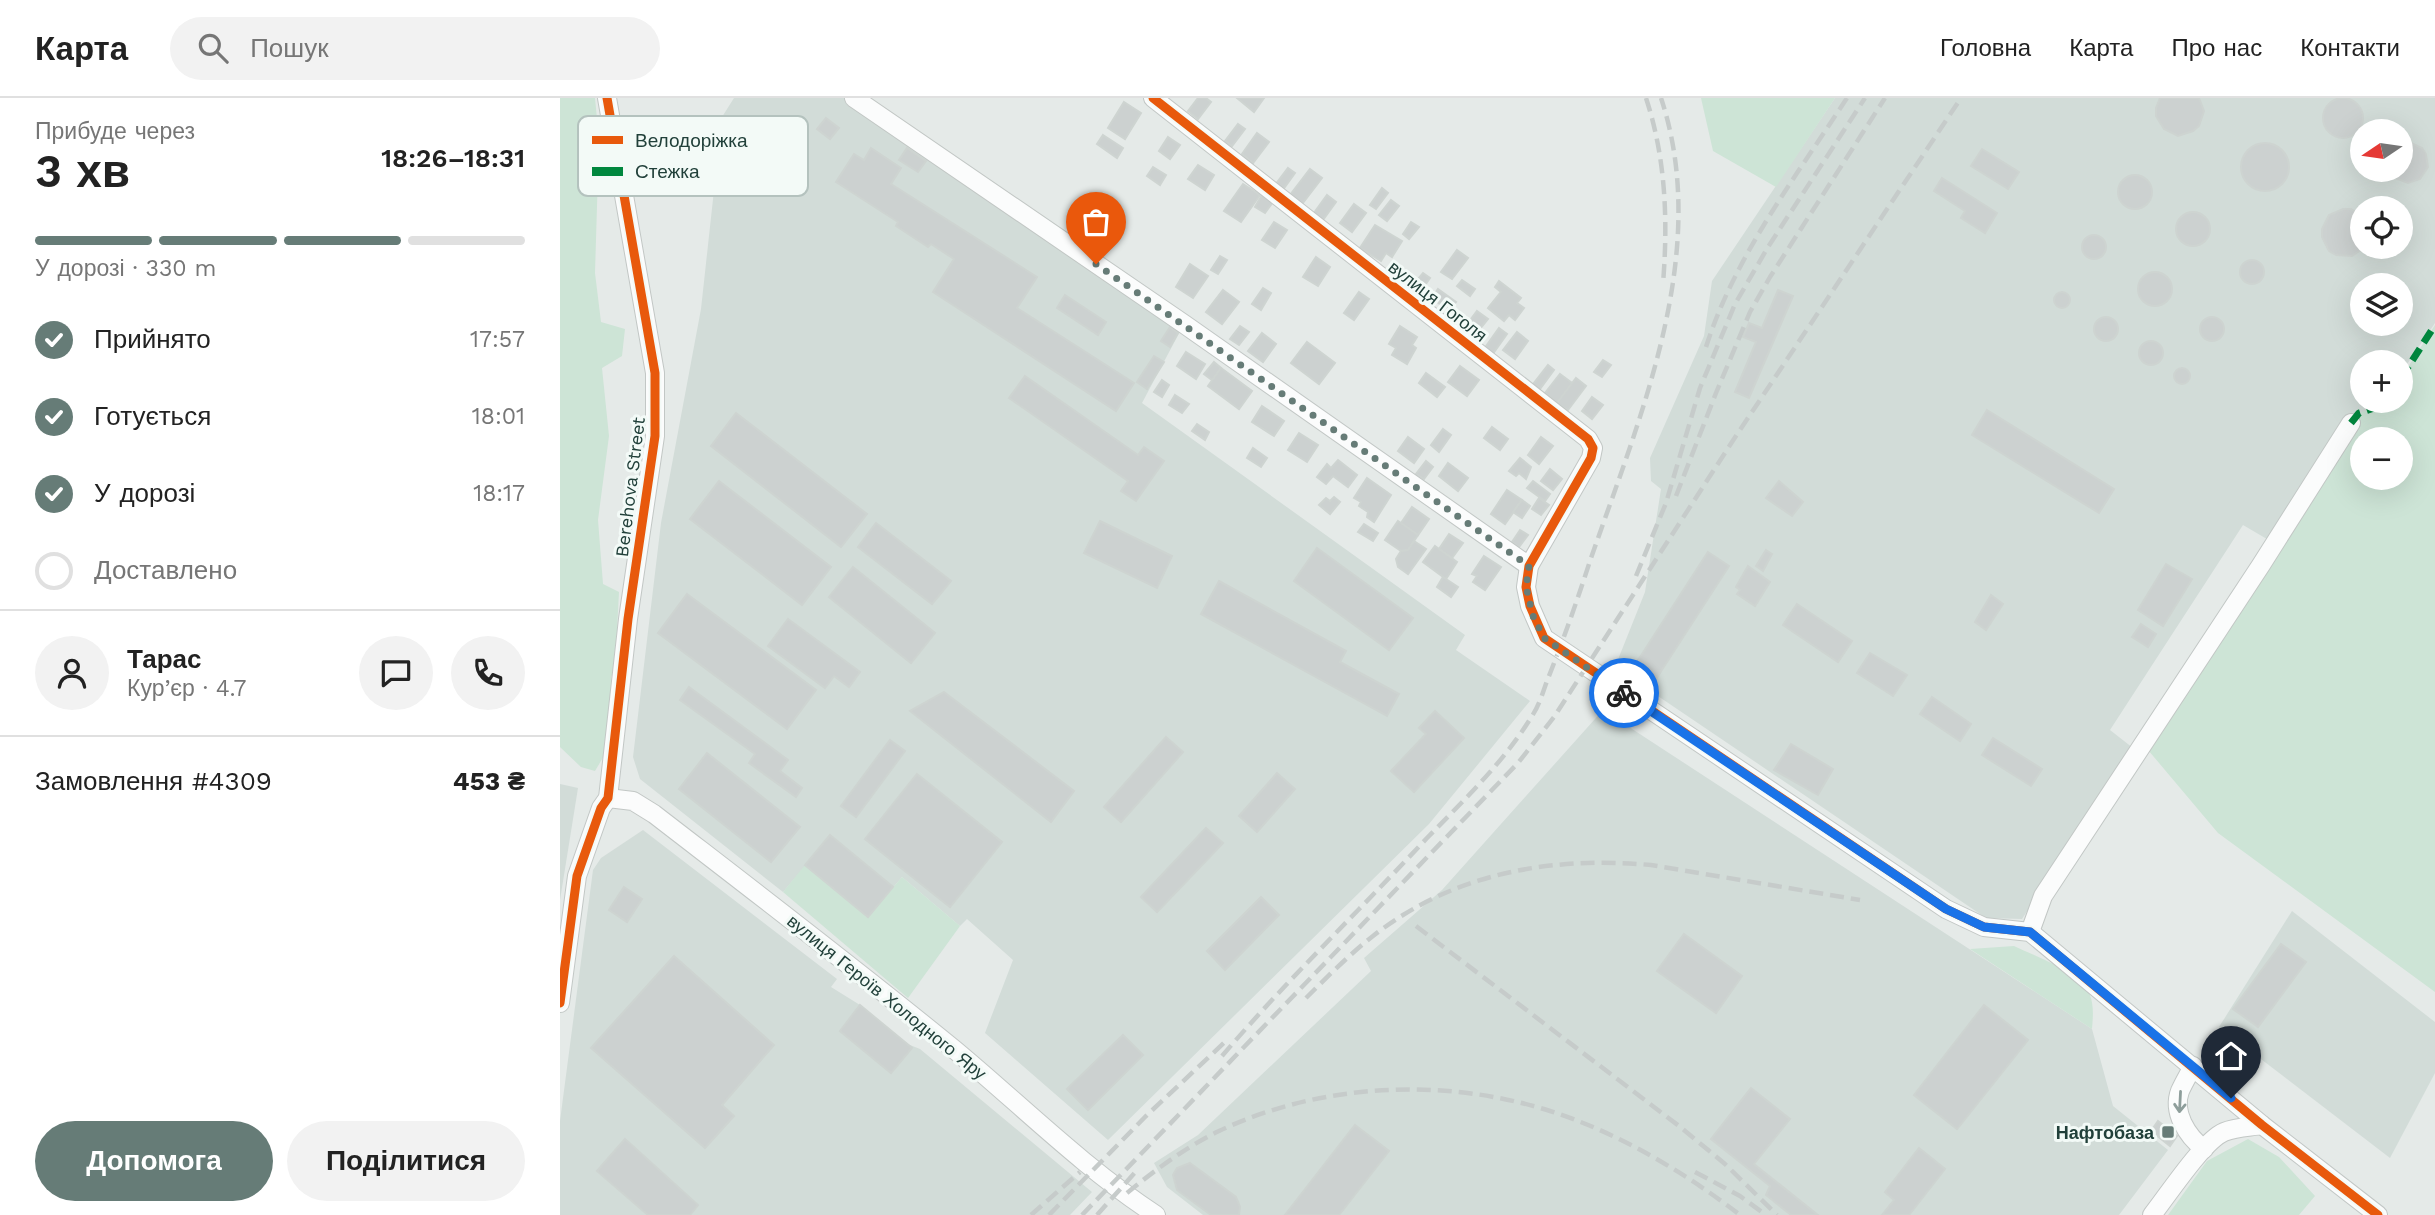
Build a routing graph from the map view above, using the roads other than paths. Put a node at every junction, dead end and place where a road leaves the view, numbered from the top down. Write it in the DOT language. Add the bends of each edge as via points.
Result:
graph roads {
  1 [pos="607,98"];
  2 [pos="854,98"];
  3 [pos="1153,98"];
  4 [pos="610,116"];
  5 [pos="624,196"];
  6 [pos="2351,423"];
  7 [pos="1529,566"];
  8 [pos="608,798"];
  9 [pos="2030,932"];
  10 [pos="560,1003"];
  11 [pos="2193,1066"];
  12 [pos="2262,1125"];
  13 [pos="2204,1149"];
  14 [pos="1156,1215"];
  15 [pos="2152,1215"];
  16 [pos="2378,1215"];
  1 -- 4 [label="street, Berehova Street"];
  2 -- 7 [label="street"];
  3 -- 7 [label="street, вулиця Гоголя" via="1588,439 1593,448 1591,458"];
  5 -- 8 [label="street, Berehova Street" via="656,373 655,436"];
  6 -- 9 [label="street" via="2043,896"];
  7 -- 9 [label="street" via="1528,597 1544,638 1946,909 1984,927"];
  8 -- 10 [label="street, Berehova Street" via="577,876"];
  8 -- 14 [label="street, вулиця Героїв Холодного Яру" via="633,801 654,814 904,1008 1119,1190"];
  9 -- 11 [label="street"];
  11 -- 12 [label="street"];
  11 -- 13 [label="street, one-way" via="2181,1088 2178,1107 2192,1139"];
  12 -- 13 [label="street" via="2226,1131"];
  12 -- 16 [label="street"];
  13 -- 15 [label="street"];
}
